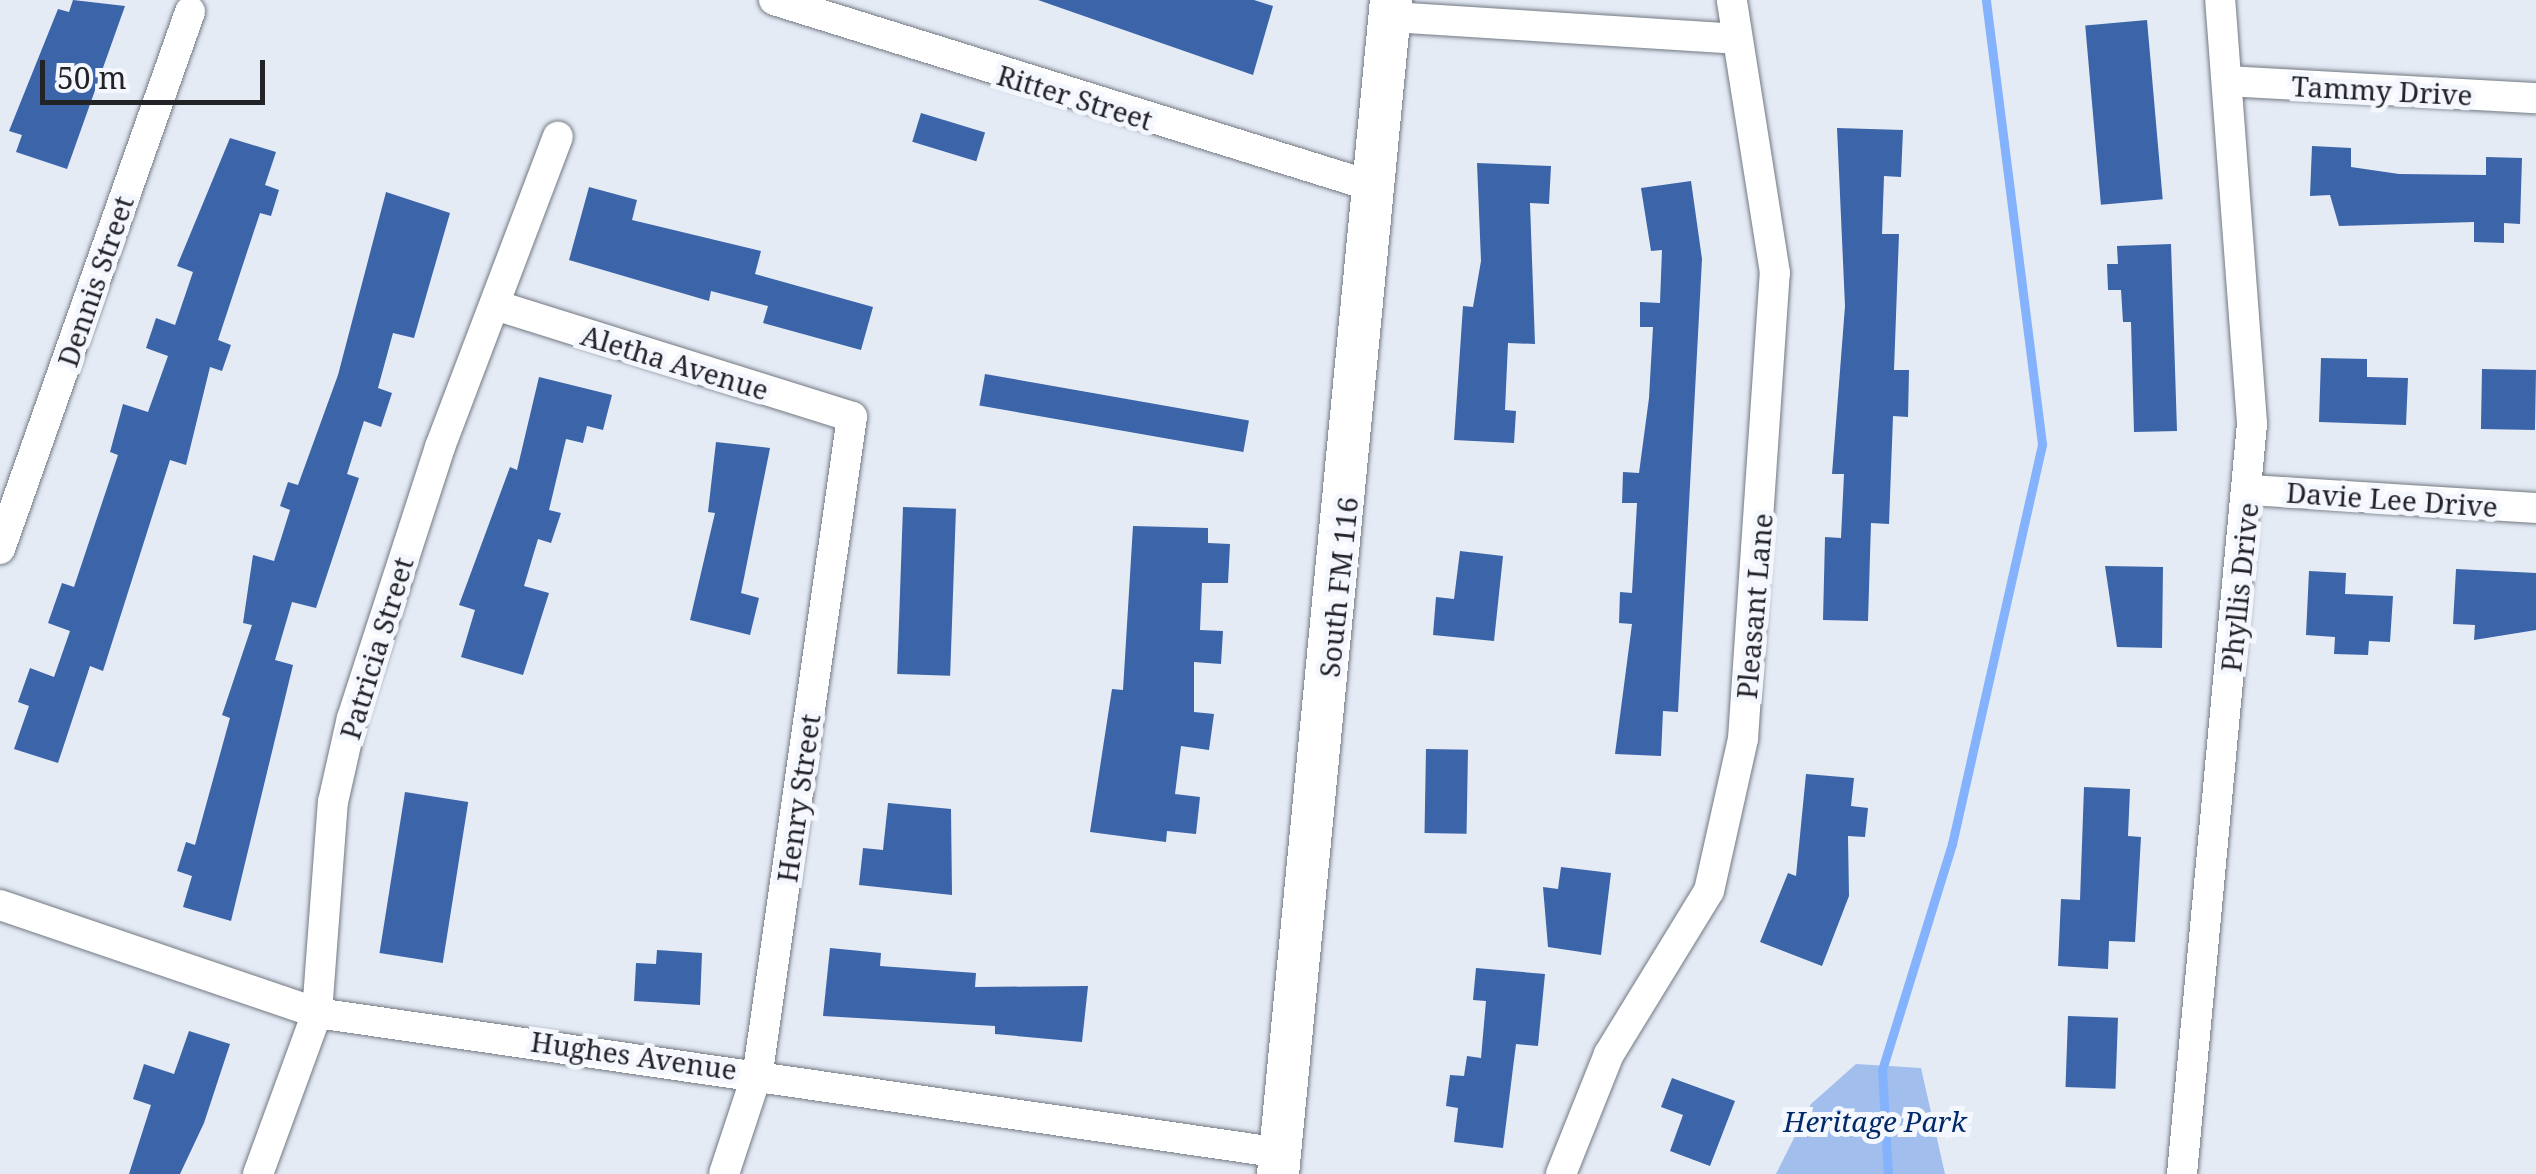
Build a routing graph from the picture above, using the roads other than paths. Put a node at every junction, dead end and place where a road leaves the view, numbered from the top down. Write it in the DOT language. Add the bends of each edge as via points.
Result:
graph roads {
  1 [pos="774,0"];
  2 [pos="1732,0"];
  3 [pos="2220,0"];
  4 [pos="1391,8"];
  5 [pos="190,12"];
  6 [pos="1736,40"];
  7 [pos="2228,81"];
  8 [pos="2536,98"];
  9 [pos="558,136"];
  10 [pos="1378,188"];
  11 [pos="498,306"];
  12 [pos="852,417"];
  13 [pos="2248,490"];
  14 [pos="2536,508"];
  15 [pos="0,550"];
  16 [pos="0,905"];
  17 [pos="317,1013"];
  18 [pos="758,1072"];
  19 [pos="1279,1163"];
  20 [pos="258,1174"];
  21 [pos="724,1174"];
  22 [pos="1562,1174"];
  23 [pos="2182,1174"];
  1 -- 10 [label="street, Ritter Street"];
  2 -- 6 [label="street, Pleasant Lane"];
  3 -- 7 [label="street, Phyllis Drive"];
  4 -- 6 [label="street"];
  4 -- 10 [label="main road, South FM 116"];
  5 -- 15 [label="street, Dennis Street"];
  6 -- 22 [label="street, Pleasant Lane" via="1769,211 1776,338 1737,778 1710,891 1609,1054"];
  7 -- 8 [label="street, Tammy Drive"];
  7 -- 13 [label="street, Phyllis Drive" via="2249,343"];
  9 -- 11 [label="street, Patricia Street"];
  10 -- 19 [label="main road, South FM 116"];
  11 -- 12 [label="street, Aletha Avenue"];
  11 -- 17 [label="street, Patricia Street" via="440,447 352,718 334,802"];
  12 -- 18 [label="street, Henry Street"];
  13 -- 14 [label="street, Davie Lee Drive"];
  13 -- 23 [label="street, Phyllis Drive"];
  16 -- 17 [label="street, Hughes Avenue"];
  17 -- 18 [label="street, Hughes Avenue"];
  17 -- 20 [label="street, Patricia Street"];
  18 -- 19 [label="street, Hughes Avenue"];
  18 -- 21 [label="street, Henry Street"];
}
